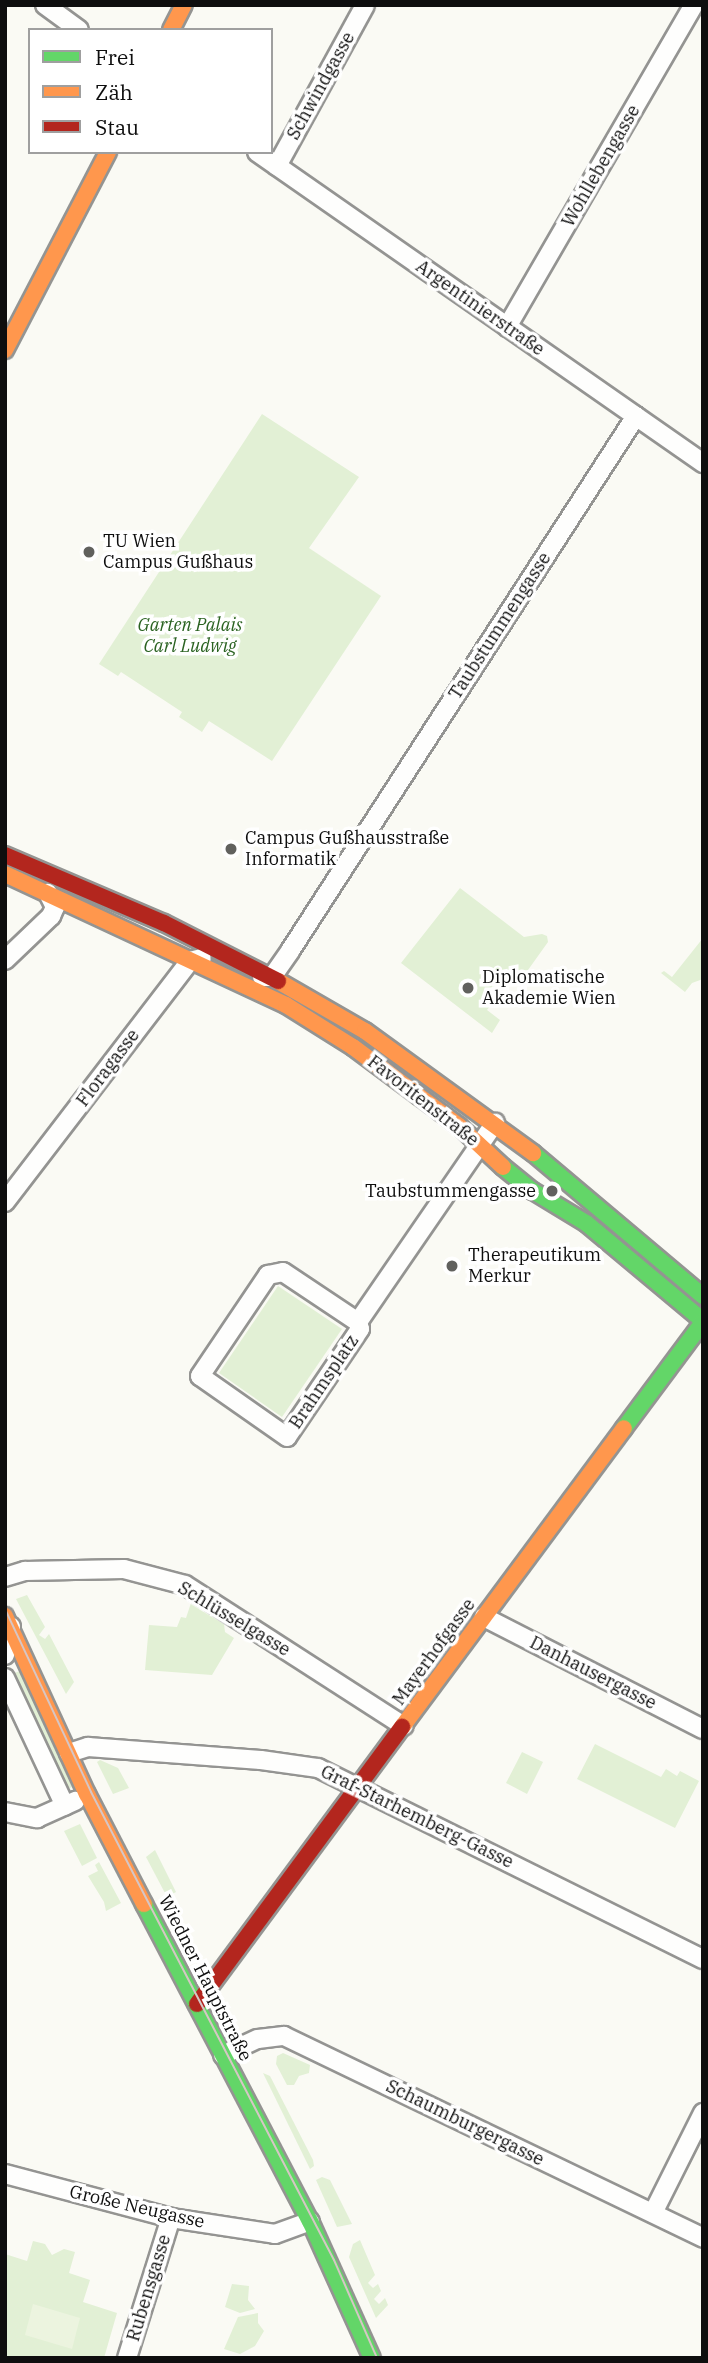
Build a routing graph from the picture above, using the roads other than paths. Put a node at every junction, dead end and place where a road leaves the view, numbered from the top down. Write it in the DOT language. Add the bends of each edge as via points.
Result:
graph roads {
  1 [pos="45,5"];
  2 [pos="184,5"];
  3 [pos="365,5"];
  4 [pos="694,5"];
  5 [pos="76,28"];
  6 [pos="172,28"];
  7 [pos="107,154"];
  8 [pos="260,154"];
  9 [pos="277,166"];
  10 [pos="508,327"];
  11 [pos="5,349"];
  12 [pos="636,416"];
  13 [pos="703,463"];
  14 [pos="5,855"];
  15 [pos="5,874"];
  16 [pos="48,893"];
  17 [pos="222,954"];
  18 [pos="5,960"];
  19 [pos="190,961"];
  20 [pos="272,977"];
  21 [pos="230,978"];
  22 [pos="495,1123"];
  23 [pos="479,1146"];
  24 [pos="11,1180"];
  25 [pos="5,1202"];
  26 [pos="703,1296"];
  27 [pos="358,1322"];
  28 [pos="703,1322"];
  29 [pos="5,1577"];
  30 [pos="484,1617"];
  31 [pos="8,1621"];
  32 [pos="5,1655"];
  33 [pos="5,1678"];
  34 [pos="404,1726"];
  35 [pos="703,1729"];
  36 [pos="69,1753"];
  37 [pos="361,1787"];
  38 [pos="87,1794"];
  39 [pos="65,1806"];
  40 [pos="5,1812"];
  41 [pos="703,1959"];
  42 [pos="197,2004"];
  43 [pos="223,2055"];
  44 [pos="703,2113"];
  45 [pos="5,2174"];
  46 [pos="653,2213"];
  47 [pos="171,2218"];
  48 [pos="310,2221"];
  49 [pos="703,2238"];
  50 [pos="127,2358"];
  51 [pos="372,2358"];
  1 -- 5 [label="street"];
  2 -- 6 [label="main road"];
  3 -- 9 [label="street, Schwindgasse"];
  4 -- 10 [label="street, Wohllebengasse"];
  7 -- 11 [label="main road"];
  8 -- 9 [label="street, Argentinierstraße"];
  9 -- 10 [label="street, Argentinierstraße"];
  10 -- 12 [label="street, Argentinierstraße"];
  12 -- 13 [label="street, Argentinierstraße"];
  12 -- 20 [label="street, Taubstummengasse"];
  14 -- 17 [label="main road, Favoritenstraße" via="163,923"];
  15 -- 16 [label="main road, Favoritenstraße"];
  16 -- 18 [label="street" via="55,907 51,916"];
  16 -- 19 [label="main road, Favoritenstraße"];
  17 -- 19 [label="street"];
  17 -- 20 [label="main road, Favoritenstraße"];
  19 -- 21 [label="main road, Favoritenstraße"];
  19 -- 24 [label="street, Floragasse"];
  20 -- 21 [label="street, Favoritenstraße"];
  20 -- 22 [label="main road, Favoritenstraße" via="365,1031"];
  21 -- 23 [label="main road, Favoritenstraße" via="286,1004 353,1047 426,1099"];
  22 -- 23 [label="street"];
  22 -- 26 [label="main road, Favoritenstraße" via="598,1204"];
  23 -- 27 [label="street"];
  23 -- 28 [label="main road, Favoritenstraße" via="533,1191 586,1223"];
  24 -- 25 [label="street, Floragasse"];
  27 -- 27 [label="street, Brahmsplatz" via="284,1272 268,1275 200,1376 287,1437 359,1329"];
  28 -- 30 [label="main road, Mayerhofgasse"];
  29 -- 34 [label="street, Schlüsselgasse" via="25,1571 124,1569 185,1585"];
  30 -- 34 [label="main road, Mayerhofgasse"];
  30 -- 35 [label="street, Danhausergasse"];
  31 -- 32 [label="street"];
  31 -- 36 [label="main road, Wiedner Hauptstraße"];
  33 -- 39 [label="street"];
  34 -- 37 [label="main road, Mayerhofgasse"];
  36 -- 37 [label="street, Graf-Starhemberg-Gasse" via="88,1747 261,1760 318,1768"];
  36 -- 38 [label="main road, Wiedner Hauptstraße"];
  37 -- 41 [label="street, Graf-Starhemberg-Gasse"];
  37 -- 42 [label="main road, Mayerhofgasse"];
  38 -- 39 [label="street"];
  38 -- 42 [label="main road, Wiedner Hauptstraße"];
  39 -- 40 [label="street" via="37,1818"];
  42 -- 43 [label="main road, Wiedner Hauptstraße"];
  43 -- 46 [label="street, Schaumburgergasse" via="258,2039 284,2036"];
  43 -- 48 [label="main road, Wiedner Hauptstraße"];
  44 -- 46 [label="street"];
  45 -- 47 [label="street, Große Neugasse"];
  46 -- 49 [label="street, Schaumburgergasse"];
  47 -- 48 [label="street, Große Neugasse" via="275,2234"];
  47 -- 50 [label="street, Rubensgasse"];
  48 -- 51 [label="main road, Wiedner Hauptstraße"];
}
